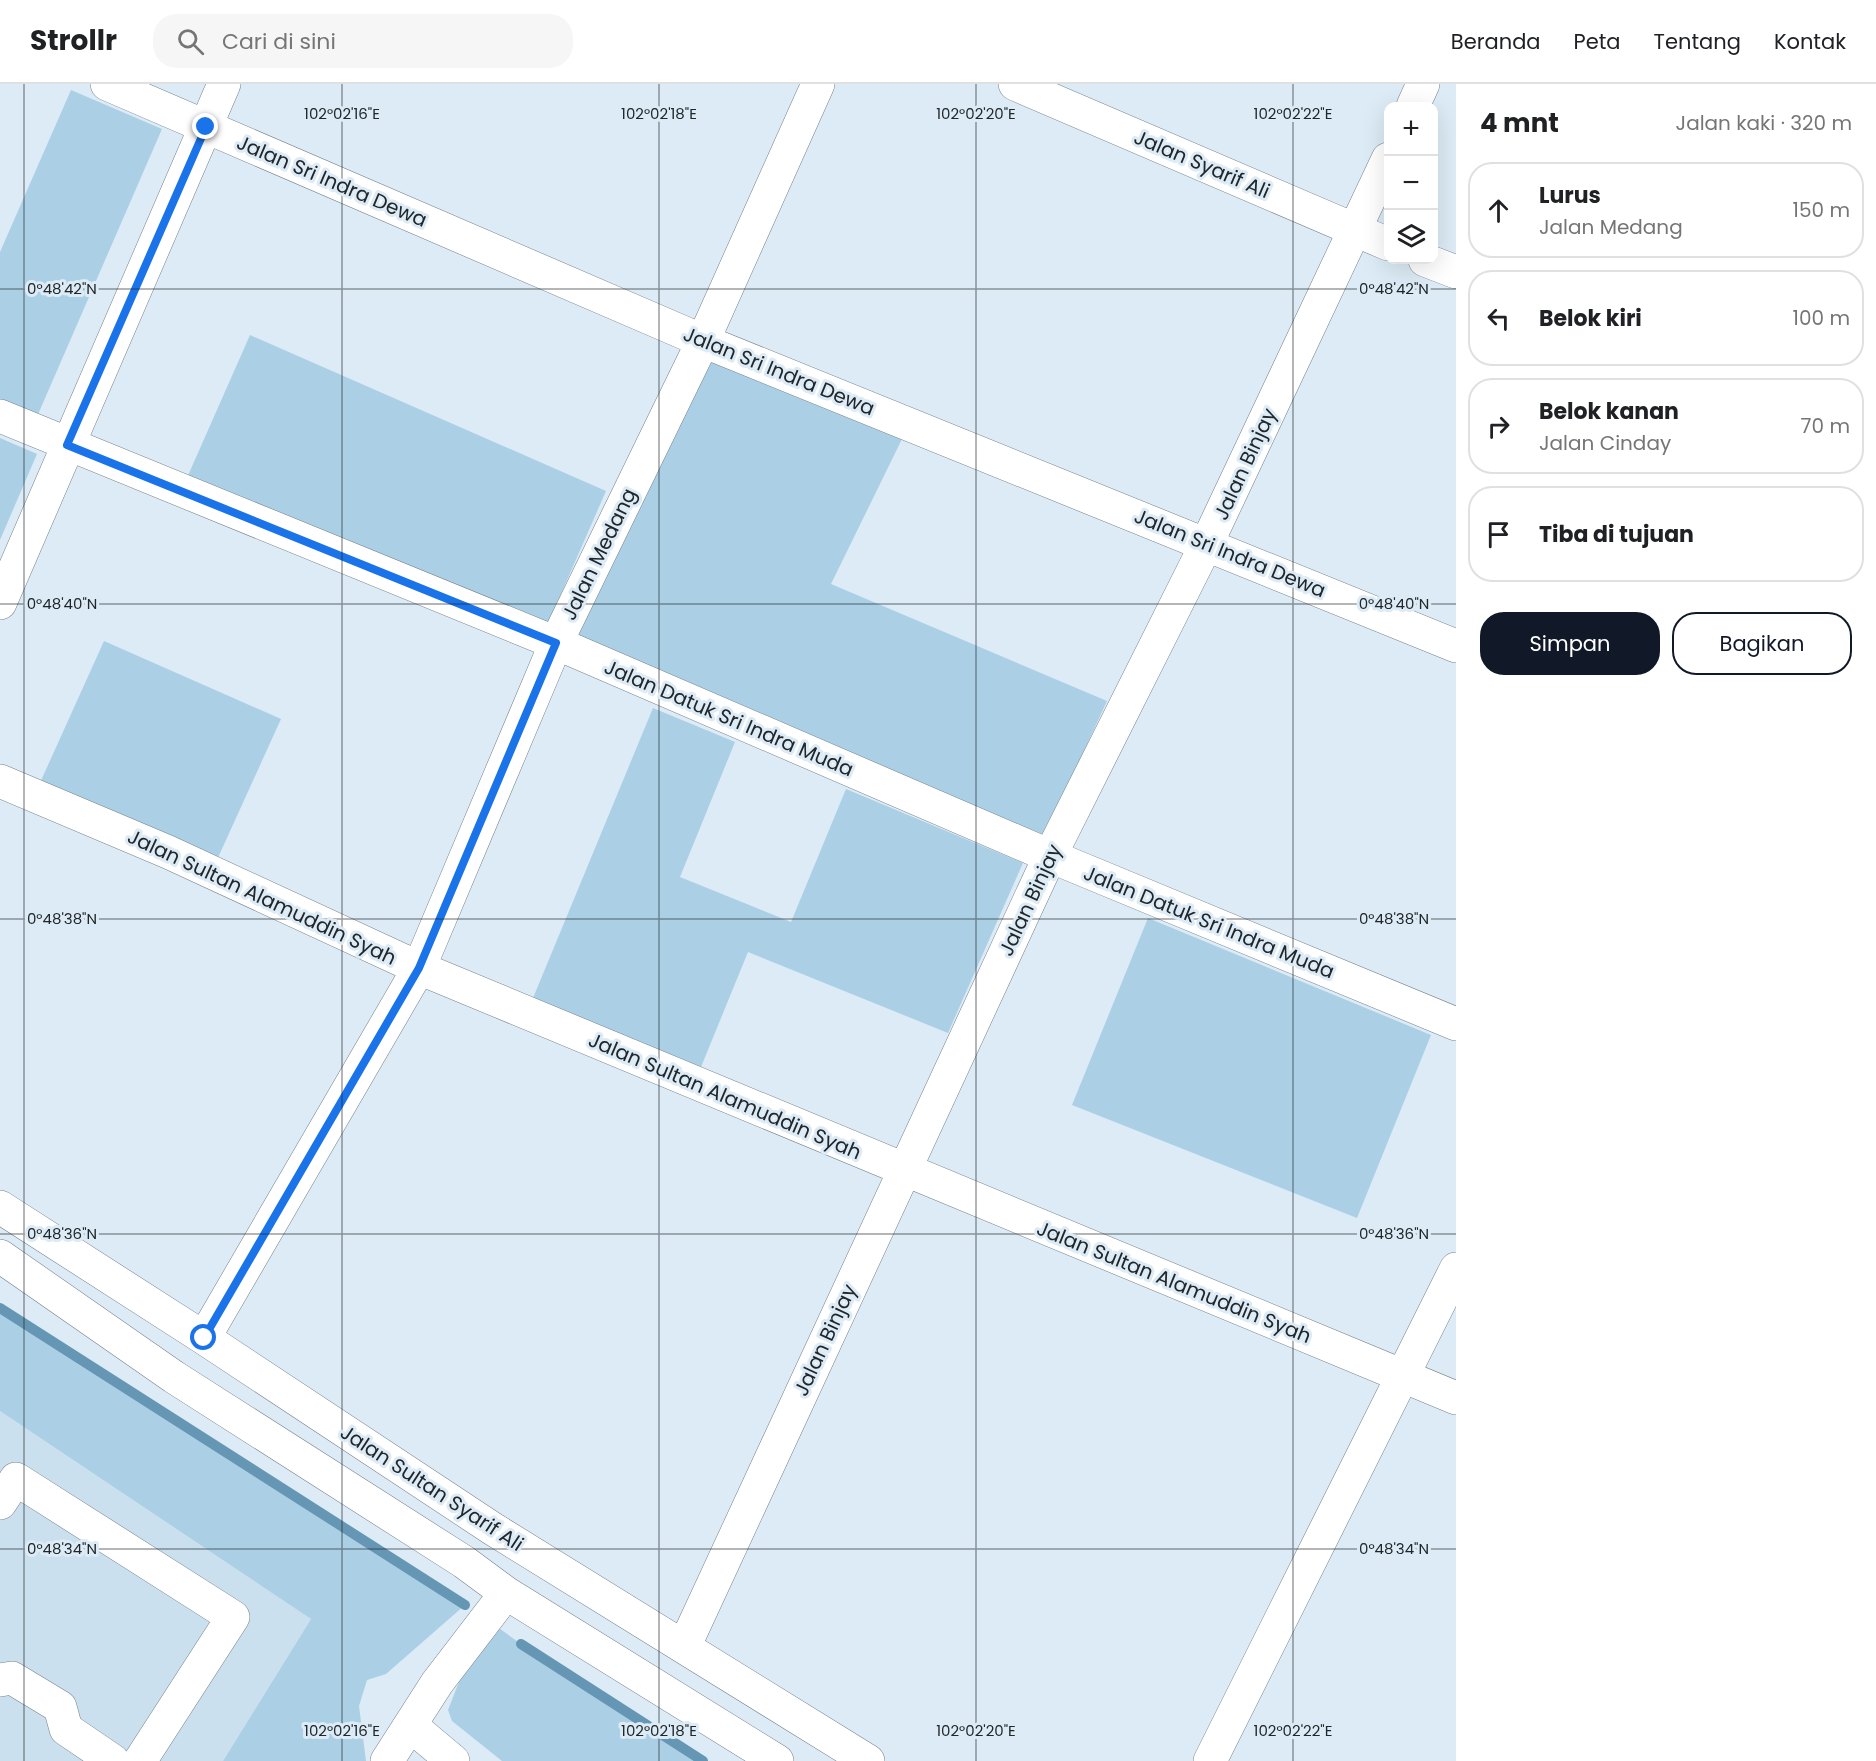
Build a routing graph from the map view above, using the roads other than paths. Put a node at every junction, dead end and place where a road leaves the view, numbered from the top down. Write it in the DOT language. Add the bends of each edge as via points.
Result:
graph roads {
  1 [pos="107,84"];
  2 [pos="224,84"];
  3 [pos="818,84"];
  4 [pos="1015,84"];
  5 [pos="1423,84"];
  6 [pos="1415,102"];
  7 [pos="206,127"];
  8 [pos="1384,170"];
  9 [pos="1356,230"];
  10 [pos="1384,242"];
  11 [pos="1435,264"];
  12 [pos="1456,273"];
  13 [pos="704,341"];
  14 [pos="0,416"];
  15 [pos="67,445"];
  16 [pos="1207,543"];
  17 [pos="0,603"];
  18 [pos="556,643"];
  19 [pos="1456,645"];
  20 [pos="0,781"];
  21 [pos="1050,856"];
  22 [pos="419,968"];
  23 [pos="1456,1024"];
  24 [pos="903,1171"];
  25 [pos="0,1207"];
  26 [pos="0,1256"];
  27 [pos="1456,1269"];
  28 [pos="204,1338"];
  29 [pos="1401,1375"];
  30 [pos="1456,1398"];
  31 [pos="0,1503"];
  32 [pos="494,1529"];
  33 [pos="464,1562"];
  34 [pos="506,1593"];
  35 [pos="684,1647"];
  36 [pos="0,1680"];
  37 [pos="410,1725"];
  38 [pos="113,1761"];
  39 [pos="140,1761"];
  40 [pos="387,1761"];
  41 [pos="453,1761"];
  42 [pos="777,1761"];
  43 [pos="868,1761"];
  44 [pos="1210,1761"];
  1 -- 7 [label="street, Jalan Sri Indra Dewa"];
  2 -- 7 [label="street"];
  3 -- 13 [label="street, Jalan Medang"];
  4 -- 9 [label="street, Jalan Syarif Ali"];
  5 -- 6 [label="street"];
  7 -- 13 [label="street, Jalan Sri Indra Dewa"];
  7 -- 15 [label="street"];
  8 -- 9 [label="street, Jalan Binjay"];
  9 -- 10 [label="street, Jalan Syarif Ali"];
  9 -- 16 [label="street, Jalan Binjay"];
  11 -- 12 [label="street"];
  13 -- 16 [label="street, Jalan Sri Indra Dewa"];
  13 -- 18 [label="street, Jalan Medang"];
  14 -- 15 [label="street, Jalan Datuk Sri Indra Muda"];
  15 -- 17 [label="street"];
  15 -- 18 [label="street, Jalan Datuk Sri Indra Muda"];
  16 -- 19 [label="street, Jalan Sri Indra Dewa"];
  16 -- 21 [label="street, Jalan Binjay"];
  18 -- 21 [label="street, Jalan Datuk Sri Indra Muda"];
  18 -- 22 [label="street, Jalan Medang"];
  20 -- 22 [label="street, Jalan Sultan Alamuddin Syah" via="168,852"];
  21 -- 23 [label="street, Jalan Datuk Sri Indra Muda"];
  21 -- 24 [label="street, Jalan Binjay"];
  22 -- 24 [label="street, Jalan Sultan Alamuddin Syah"];
  22 -- 28 [label="street, Jalan Medang"];
  24 -- 29 [label="street, Jalan Sultan Alamuddin Syah"];
  24 -- 35 [label="street, Jalan Binjay"];
  25 -- 28 [label="street, Jalan Sultan Syarif Ali"];
  26 -- 33 [label="street" via="174,1377"];
  27 -- 29 [label="street"];
  28 -- 32 [label="street, Jalan Sultan Syarif Ali"];
  29 -- 30 [label="street, Jalan Sultan Alamuddin Syah"];
  29 -- 44 [label="street"];
  31 -- 39 [label="street" via="16,1479 233,1617"];
  32 -- 33 [label="street"];
  32 -- 35 [label="street, Jalan Sultan Syarif Ali"];
  33 -- 34 [label="street"];
  34 -- 37 [label="street"];
  34 -- 42 [label="street"];
  35 -- 43 [label="street, Jalan Sultan Syarif Ali"];
  36 -- 38 [label="street" via="12,1678 60,1707 66,1729"];
  37 -- 40 [label="street"];
  37 -- 41 [label="street"];
}
